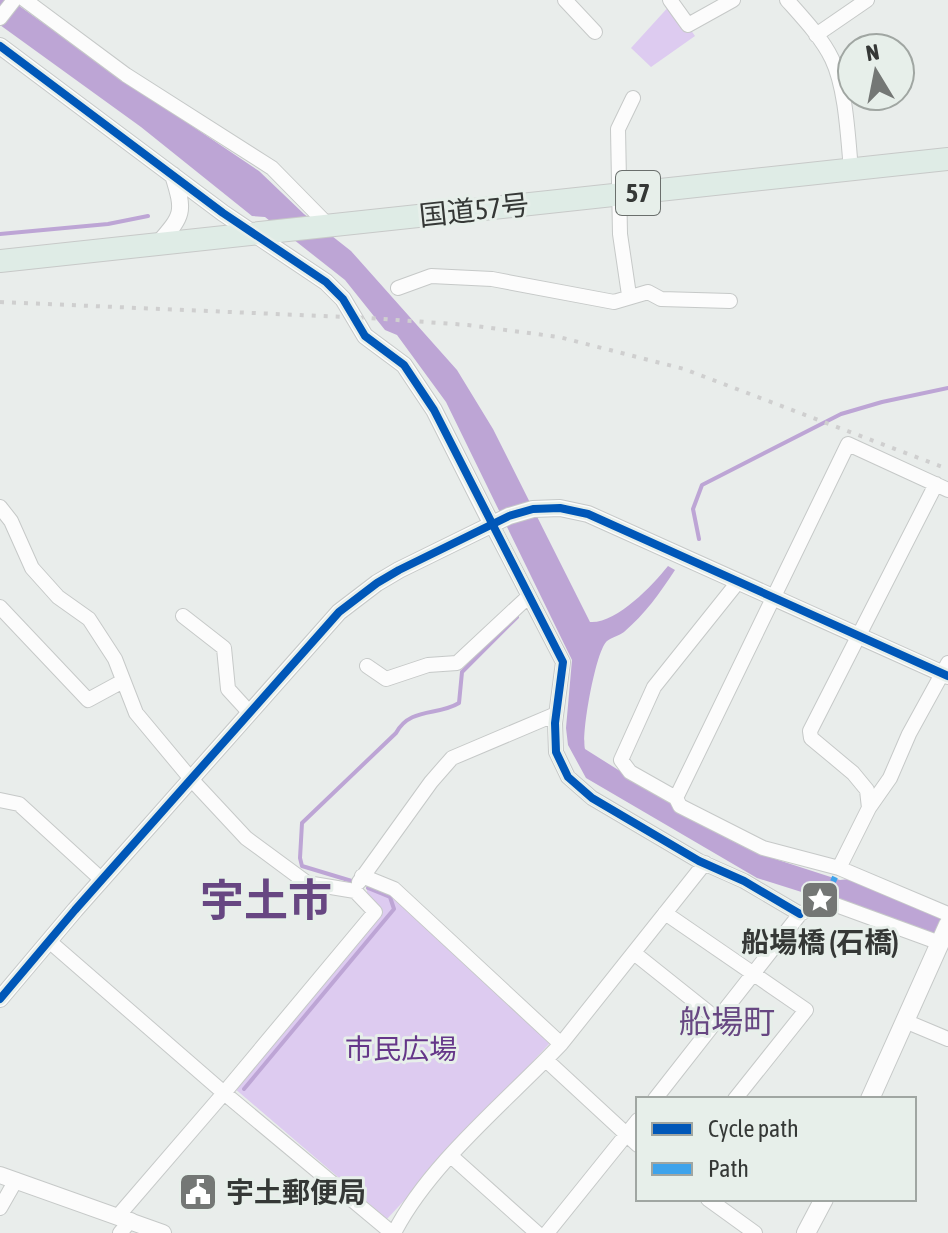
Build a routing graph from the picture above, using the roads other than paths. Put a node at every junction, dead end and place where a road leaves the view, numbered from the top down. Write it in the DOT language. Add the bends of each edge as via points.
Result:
graph roads {
  1 [pos="14,0"];
  2 [pos="25,0"];
  3 [pos="565,0"];
  4 [pos="670,0"];
  5 [pos="733,0"];
  6 [pos="787,0"];
  7 [pos="867,0"];
  8 [pos="0,18"];
  9 [pos="595,32"];
  10 [pos="816,35"];
  11 [pos="0,46"];
  12 [pos="633,98"];
  13 [pos="948,159"];
  14 [pos="851,170"];
  15 [pos="173,175"];
  16 [pos="618,195"];
  17 [pos="328,225"];
  18 [pos="265,233"];
  19 [pos="158,244"];
  20 [pos="0,261"];
  21 [pos="398,288"];
  22 [pos="629,295"];
  23 [pos="730,301"];
  24 [pos="942,487"];
  25 [pos="0,507"];
  26 [pos="492,525"];
  27 [pos="738,582"];
  28 [pos="529,596"];
  29 [pos="775,598"];
  30 [pos="0,607"];
  31 [pos="183,616"];
  32 [pos="860,637"];
  33 [pos="367,666"];
  34 [pos="946,671"];
  35 [pos="123,681"];
  36 [pos="249,712"];
  37 [pos="556,714"];
  38 [pos="191,779"];
  39 [pos="676,798"];
  40 [pos="0,800"];
  41 [pos="869,808"];
  42 [pos="705,863"];
  43 [pos="839,868"];
  44 [pos="362,876"];
  45 [pos="102,880"];
  46 [pos="355,891"];
  47 [pos="665,913"];
  48 [pos="800,914"];
  49 [pos="948,914"];
  50 [pos="943,935"];
  51 [pos="49,941"];
  52 [pos="634,953"];
  53 [pos="753,974"];
  54 [pos="0,999"];
  55 [pos="718,1020"];
  56 [pos="905,1021"];
  57 [pos="948,1039"];
  58 [pos="561,1044"];
  59 [pos="546,1060"];
  60 [pos="224,1093"];
  61 [pos="657,1097"];
  62 [pos="737,1097"];
  63 [pos="871,1097"];
  64 [pos="636,1122"];
  65 [pos="626,1135"];
  66 [pos="636,1143"];
  67 [pos="451,1156"];
  68 [pos="8,1178"];
  69 [pos="711,1201"];
  70 [pos="823,1201"];
  71 [pos="0,1208"];
  72 [pos="123,1223"];
  73 [pos="163,1233"];
  74 [pos="393,1233"];
  75 [pos="537,1233"];
  76 [pos="547,1233"];
  77 [pos="755,1233"];
  78 [pos="806,1233"];
  1 -- 8 [label="street"];
  2 -- 17 [label="street" via="126,75 272,168"];
  3 -- 9 [label="street"];
  4 -- 5 [label="street" via="688,25"];
  6 -- 10 [label="street"];
  7 -- 10 [label="street"];
  10 -- 14 [label="street" via="834,62"];
  11 -- 15 [label="street"];
  12 -- 16 [label="street" via="618,129"];
  13 -- 14 [label="highway, 国道57号 / 57"];
  14 -- 16 [label="highway, 国道57号 / 57"];
  15 -- 18 [label="street"];
  15 -- 19 [label="street" via="182,202 179,220"];
  16 -- 17 [label="highway, 国道57号 / 57"];
  16 -- 22 [label="street"];
  17 -- 18 [label="highway, 国道57号 / 57"];
  18 -- 19 [label="highway, 国道57号 / 57"];
  18 -- 26 [label="street" via="326,282 365,336 404,365 434,410"];
  19 -- 20 [label="highway, 国道57号 / 57"];
  21 -- 22 [label="street" via="431,276 492,279 614,302"];
  22 -- 23 [label="street" via="648,292 661,299"];
  24 -- 29 [label="street" via="848,444"];
  24 -- 32 [label="street"];
  25 -- 35 [label="street" via="32,568 58,597 89,619"];
  26 -- 27 [label="street" via="533,509 588,514"];
  26 -- 28 [label="street"];
  26 -- 36 [label="street" via="364,593 323,628"];
  27 -- 29 [label="street"];
  27 -- 39 [label="street" via="654,687 621,760 630,772"];
  28 -- 33 [label="street" via="457,663 428,665 386,679"];
  28 -- 37 [label="street" via="563,662"];
  29 -- 32 [label="street"];
  29 -- 39 [label="street"];
  30 -- 35 [label="street" via="88,700"];
  31 -- 36 [label="street" via="224,648 228,689"];
  32 -- 34 [label="street"];
  32 -- 41 [label="street" via="810,731 811,738 867,790"];
  34 -- 41 [label="street"];
  35 -- 38 [label="street" via="136,713"];
  36 -- 38 [label="street"];
  37 -- 42 [label="street" via="556,752 568,777 592,798"];
  37 -- 44 [label="street" via="452,758"];
  38 -- 45 [label="street"];
  38 -- 46 [label="street" via="246,838 307,883"];
  39 -- 43 [label="street" via="680,806 763,848"];
  40 -- 45 [label="street" via="19,804"];
  41 -- 43 [label="street"];
  42 -- 47 [label="street"];
  42 -- 48 [label="street"];
  43 -- 49 [label="street"];
  44 -- 46 [label="street"];
  44 -- 58 [label="street" via="394,889"];
  45 -- 51 [label="street"];
  46 -- 60 [label="street" via="375,912"];
  47 -- 52 [label="street"];
  47 -- 53 [label="street"];
  48 -- 50 [label="street" via="825,901"];
  48 -- 53 [label="street"];
  50 -- 56 [label="main road"];
  51 -- 54 [label="street"];
  51 -- 60 [label="street"];
  52 -- 55 [label="street"];
  52 -- 58 [label="street"];
  53 -- 55 [label="street"];
  53 -- 62 [label="street" via="806,1010"];
  55 -- 61 [label="street"];
  56 -- 57 [label="street"];
  56 -- 63 [label="main road"];
  58 -- 59 [label="street"];
  59 -- 65 [label="street"];
  59 -- 67 [label="street"];
  60 -- 72 [label="street"];
  60 -- 74 [label="street"];
  64 -- 65 [label="street"];
  65 -- 66 [label="street"];
  65 -- 76 [label="street"];
  67 -- 74 [label="street"];
  67 -- 75 [label="street"];
  68 -- 71 [label="street"];
  68 -- 72 [label="street"];
  69 -- 77 [label="street"];
  70 -- 78 [label="main road"];
  72 -- 73 [label="street"];
}
